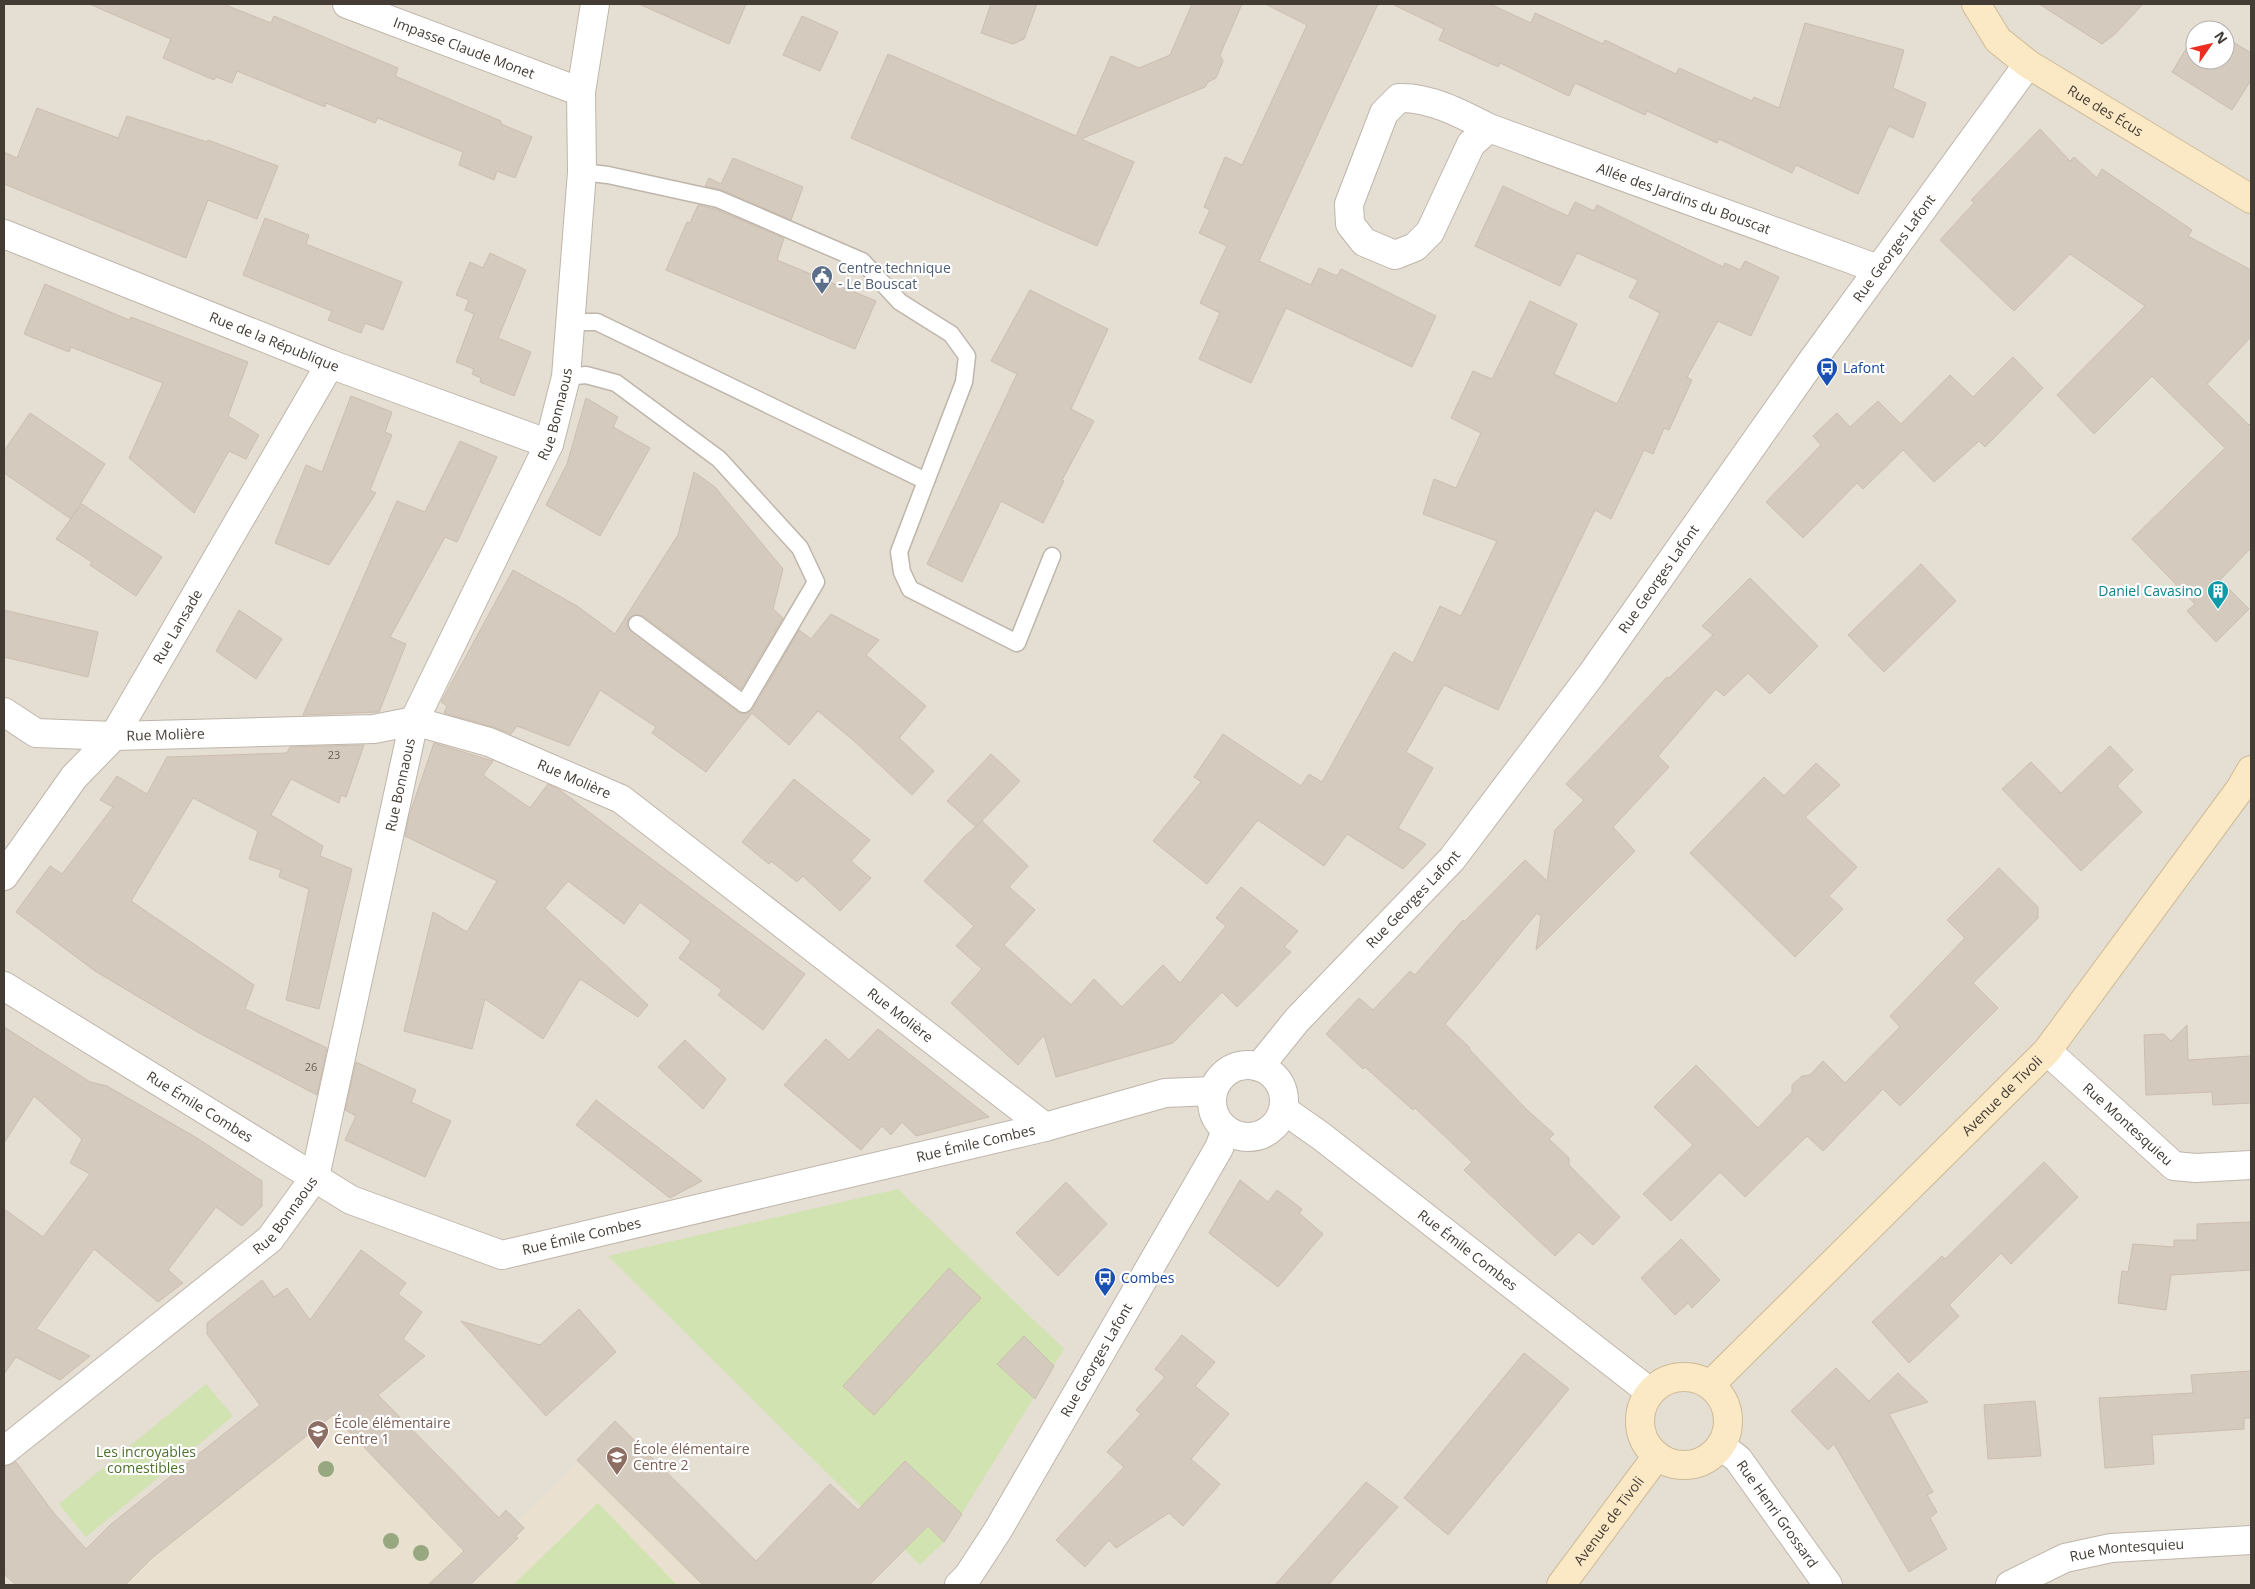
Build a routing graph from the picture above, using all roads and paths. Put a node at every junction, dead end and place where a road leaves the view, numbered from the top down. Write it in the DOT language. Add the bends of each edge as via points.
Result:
graph roads {
  1 [pos="347,4"];
  2 [pos="595,4"];
  3 [pos="1976,4"];
  4 [pos="2028,64"];
  5 [pos="581,92"];
  6 [pos="1489,128"];
  7 [pos="582,172"];
  8 [pos="2251,199"];
  9 [pos="4,234"];
  10 [pos="1878,269"];
  11 [pos="570,322"];
  12 [pos="330,364"];
  13 [pos="566,377"];
  14 [pos="549,444"];
  15 [pos="926,481"];
  16 [pos="1052,556"];
  17 [pos="637,624"];
  18 [pos="4,712"];
  19 [pos="414,721"];
  20 [pos="114,736"];
  21 [pos="2251,770"];
  22 [pos="4,876"];
  23 [pos="4,986"];
  24 [pos="2047,1051"];
  25 [pos="1259,1066"];
  26 [pos="1213,1091"];
  27 [pos="1284,1110"];
  28 [pos="1045,1127"];
  29 [pos="1226,1130"];
  30 [pos="2251,1165"];
  31 [pos="315,1177"];
  32 [pos="1710,1384"];
  33 [pos="1650,1392"];
  34 [pos="1721,1446"];
  35 [pos="4,1451"];
  36 [pos="1657,1456"];
  37 [pos="2251,1540"];
  38 [pos="959,1585"];
  39 [pos="1561,1585"];
  40 [pos="1828,1585"];
  41 [pos="2010,1585"];
  1 -- 5 [label="street, Impasse Claude Monet"];
  2 -- 5 [label="street, Rue Bonnaous"];
  3 -- 4 [label="street, Rue des Écus" via="1998,40"];
  4 -- 8 [label="street, Rue des Écus"];
  4 -- 10 [label="street, Rue Georges Lafont"];
  5 -- 7 [label="street, Rue Bonnaous"];
  6 -- 6 [label="street, Allée des Jardins du Bouscat" via="1468,116 1416,98 1400,98 1384,113 1349,204 1350,224 1364,242 1395,255 1415,247 1430,232 1471,144"];
  6 -- 10 [label="street, Allée des Jardins du Bouscat"];
  7 -- 11 [label="street, Rue Bonnaous"];
  7 -- 15 [label="lane" via="718,199 853,257 862,261 900,302 951,334 966,356 964,382"];
  9 -- 12 [label="street, Rue de la République"];
  10 -- 25 [label="street, Rue Georges Lafont" via="1591,675 1452,859 1297,1020"];
  11 -- 13 [label="street, Rue Bonnaous"];
  11 -- 15 [label="lane" via="597,322"];
  12 -- 14 [label="street, Rue de la République"];
  12 -- 20 [label="street, Rue Lansade"];
  13 -- 14 [label="street, Rue Bonnaous"];
  13 -- 17 [label="lane" via="586,375 616,382 719,459 800,548 816,582 744,704"];
  14 -- 19 [label="street, Rue Bonnaous"];
  15 -- 16 [label="lane" via="899,552 902,572 910,589 1017,643"];
  18 -- 20 [label="street, Rue Molière" via="36,733"];
  19 -- 20 [label="street, Rue Molière" via="374,729"];
  19 -- 28 [label="street, Rue Molière" via="489,742 621,799"];
  19 -- 31 [label="street, Rue Bonnaous"];
  20 -- 22 [label="street, Rue Lansade" via="74,777"];
  21 -- 24 [label="street, Avenue de Tivoli"];
  23 -- 31 [label="street, Rue Émile Combes"];
  24 -- 30 [label="street, Rue Montesquieu" via="2174,1166"];
  24 -- 32 [label="street, Avenue de Tivoli"];
  25 -- 26 [label="street" via="1242,1065 1226,1072"];
  25 -- 27 [label="street" via="1277,1079 1285,1099"];
  26 -- 28 [label="street, Rue Émile Combes" via="1165,1093"];
  26 -- 29 [label="street" via="1213,1112"];
  27 -- 29 [label="street" via="1275,1126 1260,1136 1236,1136"];
  27 -- 33 [label="street, Rue Émile Combes" via="1322,1136"];
  28 -- 31 [label="street, Rue Émile Combes" via="502,1254 351,1200"];
  29 -- 38 [label="street, Rue Georges Lafont" via="1219,1148 998,1530"];
  31 -- 35 [label="street, Rue Bonnaous" via="270,1239"];
  32 -- 33 [label="street" via="1686,1376 1672,1378"];
  32 -- 34 [label="street" via="1726,1407 1727,1434"];
  33 -- 36 [label="street" via="1642,1405 1640,1419 1642,1433"];
  34 -- 36 [label="street" via="1698,1463 1670,1463"];
  34 -- 40 [label="street, Rue Henri Grossard" via="1738,1459"];
  36 -- 39 [label="street, Avenue de Tivoli"];
  37 -- 41 [label="street, Rue Montesquieu" via="2111,1548 2064,1558"];
}
